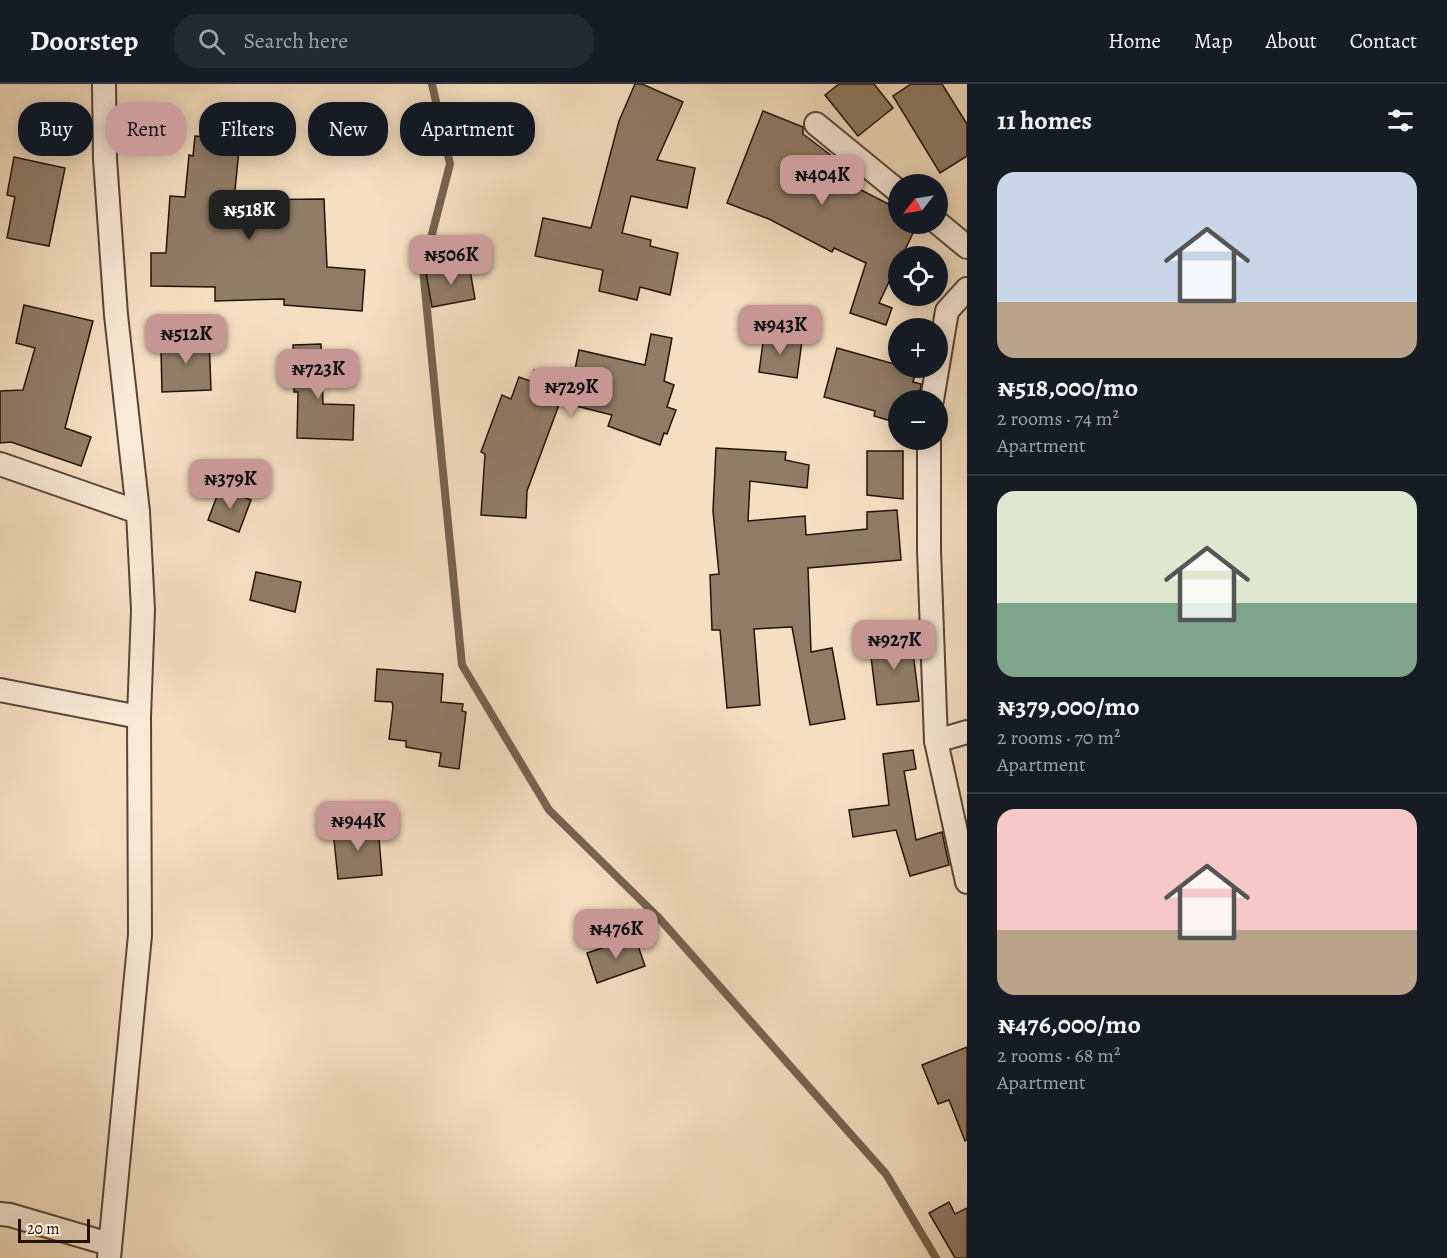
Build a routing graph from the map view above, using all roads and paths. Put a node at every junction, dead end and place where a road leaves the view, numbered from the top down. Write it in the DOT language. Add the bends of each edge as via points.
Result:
graph roads {
  1 [pos="104,84"];
  2 [pos="816,124"];
  3 [pos="888,183"];
  4 [pos="948,231"];
  5 [pos="967,247"];
  6 [pos="967,289"];
  7 [pos="957,313"];
  8 [pos="935,390"];
  9 [pos="929,450"];
  10 [pos="0,464"];
  11 [pos="138,512"];
  12 [pos="0,690"];
  13 [pos="139,717"];
  14 [pos="967,732"];
  15 [pos="936,741"];
  16 [pos="967,882"];
  17 [pos="0,1214"];
  18 [pos="109,1251"];
  1 -- 11 [label="street" via="116,315"];
  2 -- 3 [label="street"];
  4 -- 5 [label="street"];
  6 -- 7 [label="street"];
  7 -- 8 [label="street"];
  9 -- 15 [label="street"];
  10 -- 11 [label="street"];
  11 -- 13 [label="street" via="143,610"];
  12 -- 13 [label="street"];
  13 -- 18 [label="street" via="140,935"];
  14 -- 15 [label="street"];
  15 -- 16 [label="street"];
  17 -- 18 [label="street"];
}
